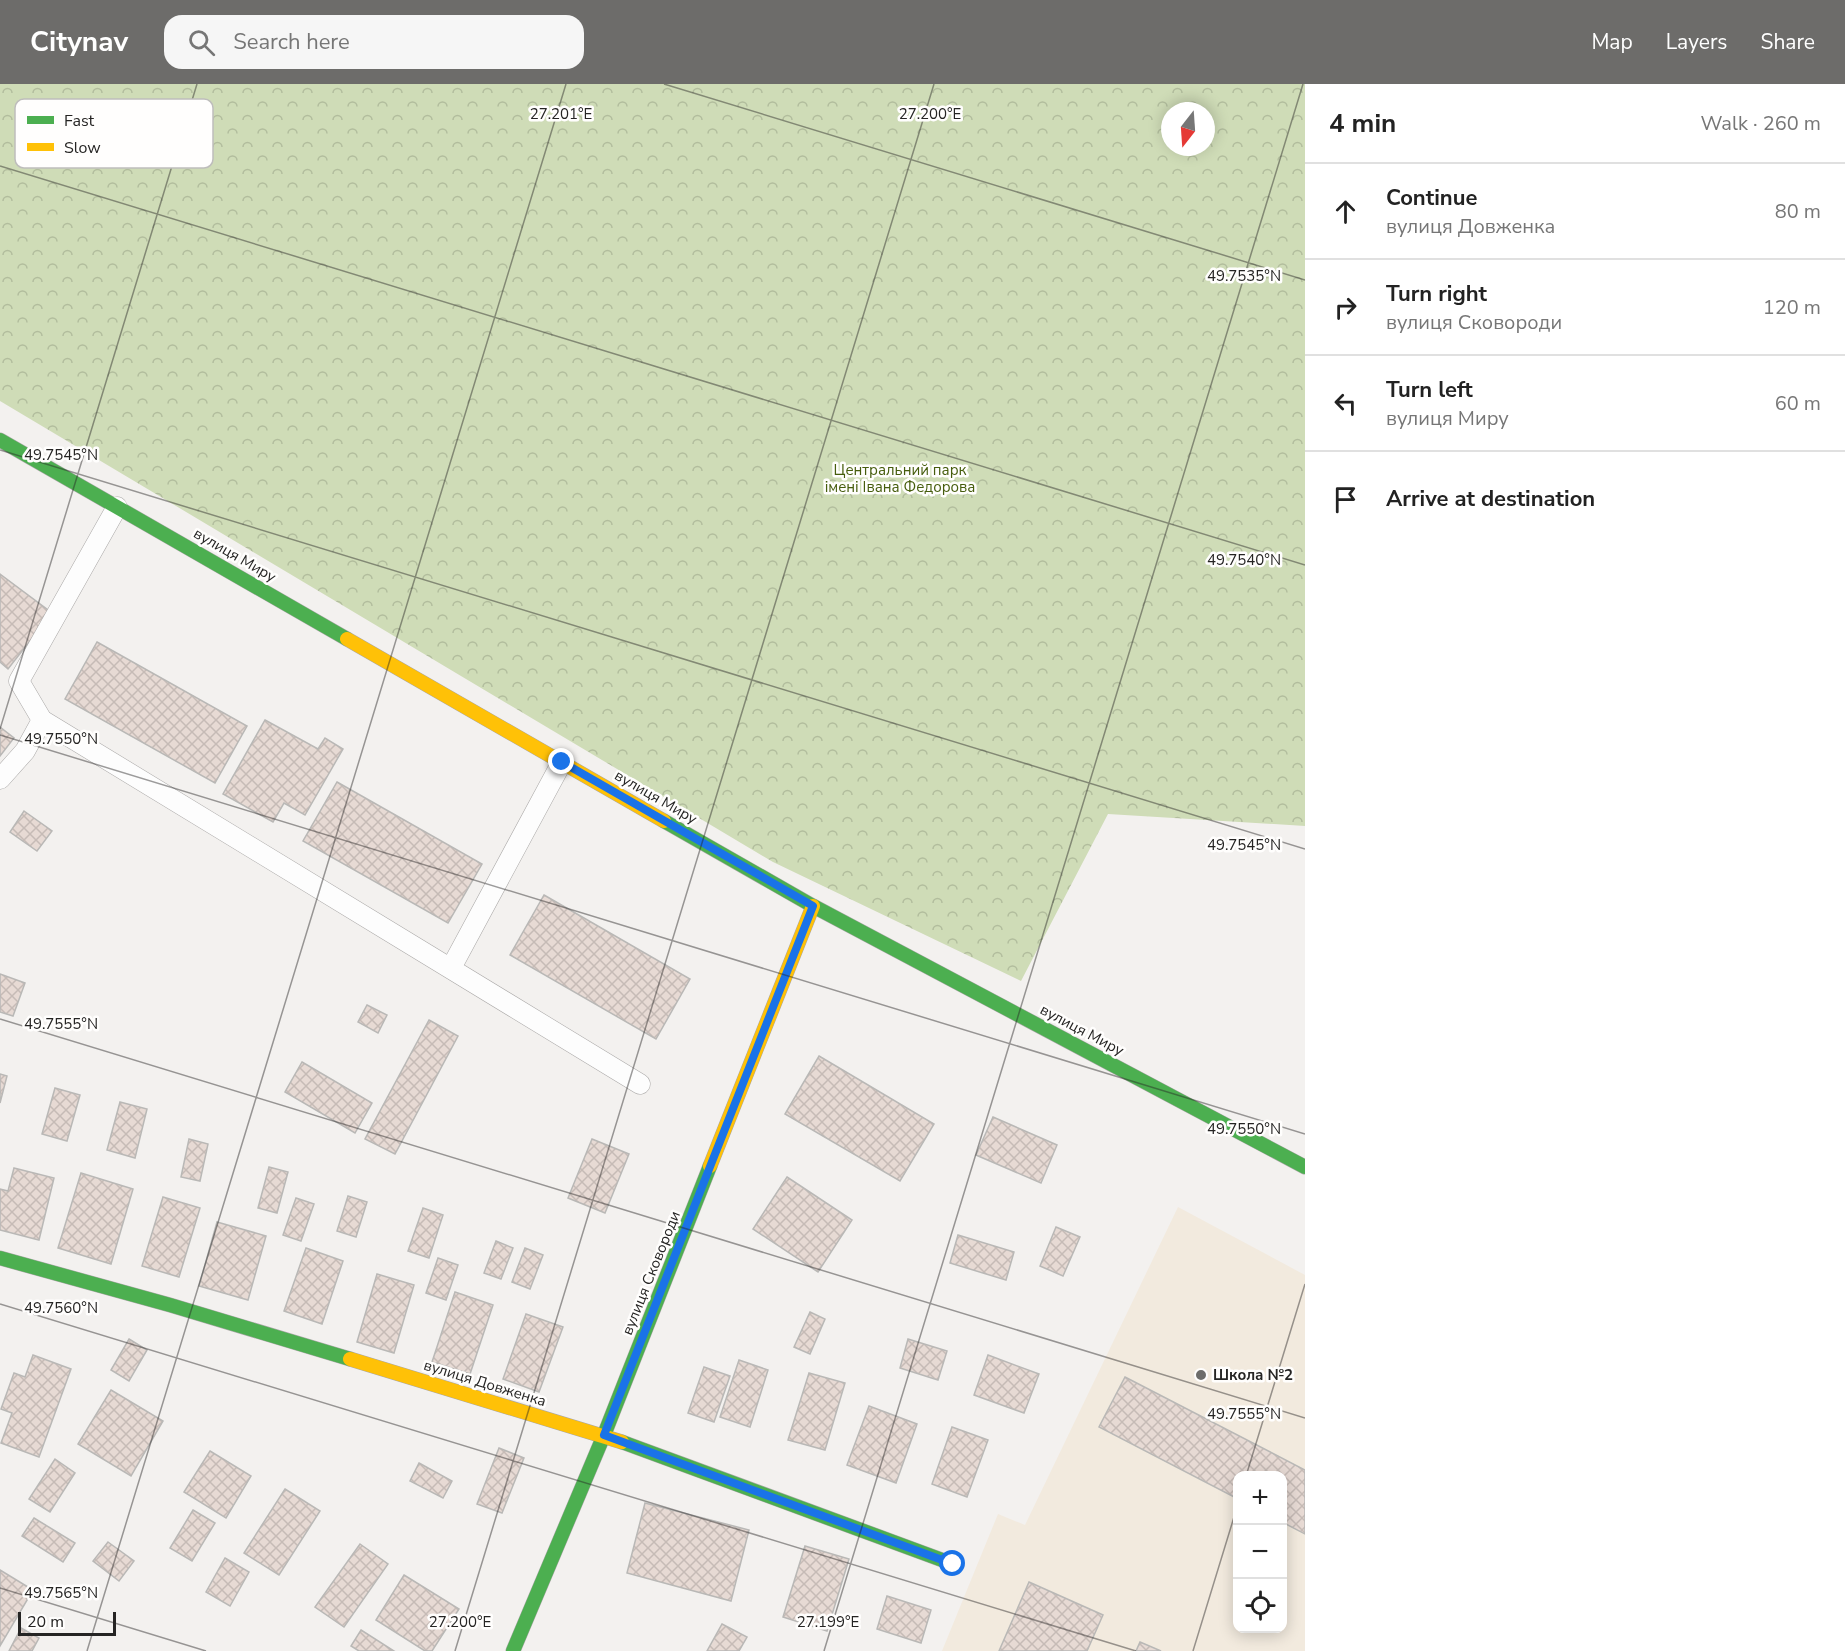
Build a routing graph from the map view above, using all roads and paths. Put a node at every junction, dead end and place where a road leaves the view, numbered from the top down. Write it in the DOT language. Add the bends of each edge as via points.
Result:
graph roads {
  1 [pos="0,440"];
  2 [pos="117,507"];
  3 [pos="42,720"];
  4 [pos="562,762"];
  5 [pos="0,779"];
  6 [pos="813,906"];
  7 [pos="451,969"];
  8 [pos="640,1084"];
  9 [pos="1305,1167"];
  10 [pos="0,1258"];
  11 [pos="604,1435"];
  12 [pos="953,1564"];
  13 [pos="513,1651"];
  1 -- 2 [label="street, вулиця Миру"];
  2 -- 3 [label="lane" via="19,681"];
  2 -- 4 [label="street, вулиця Миру"];
  3 -- 5 [label="lane" via="25,751"];
  3 -- 7 [label="lane"];
  4 -- 6 [label="street, вулиця Миру"];
  4 -- 7 [label="lane"];
  6 -- 9 [label="street, вулиця Миру"];
  6 -- 11 [label="street, вулиця Сковороди"];
  7 -- 8 [label="lane"];
  10 -- 11 [label="street, вулиця Довженка"];
  11 -- 12 [label="street, вулиця Довженка"];
  11 -- 13 [label="street, вулиця Сковороди"];
}
